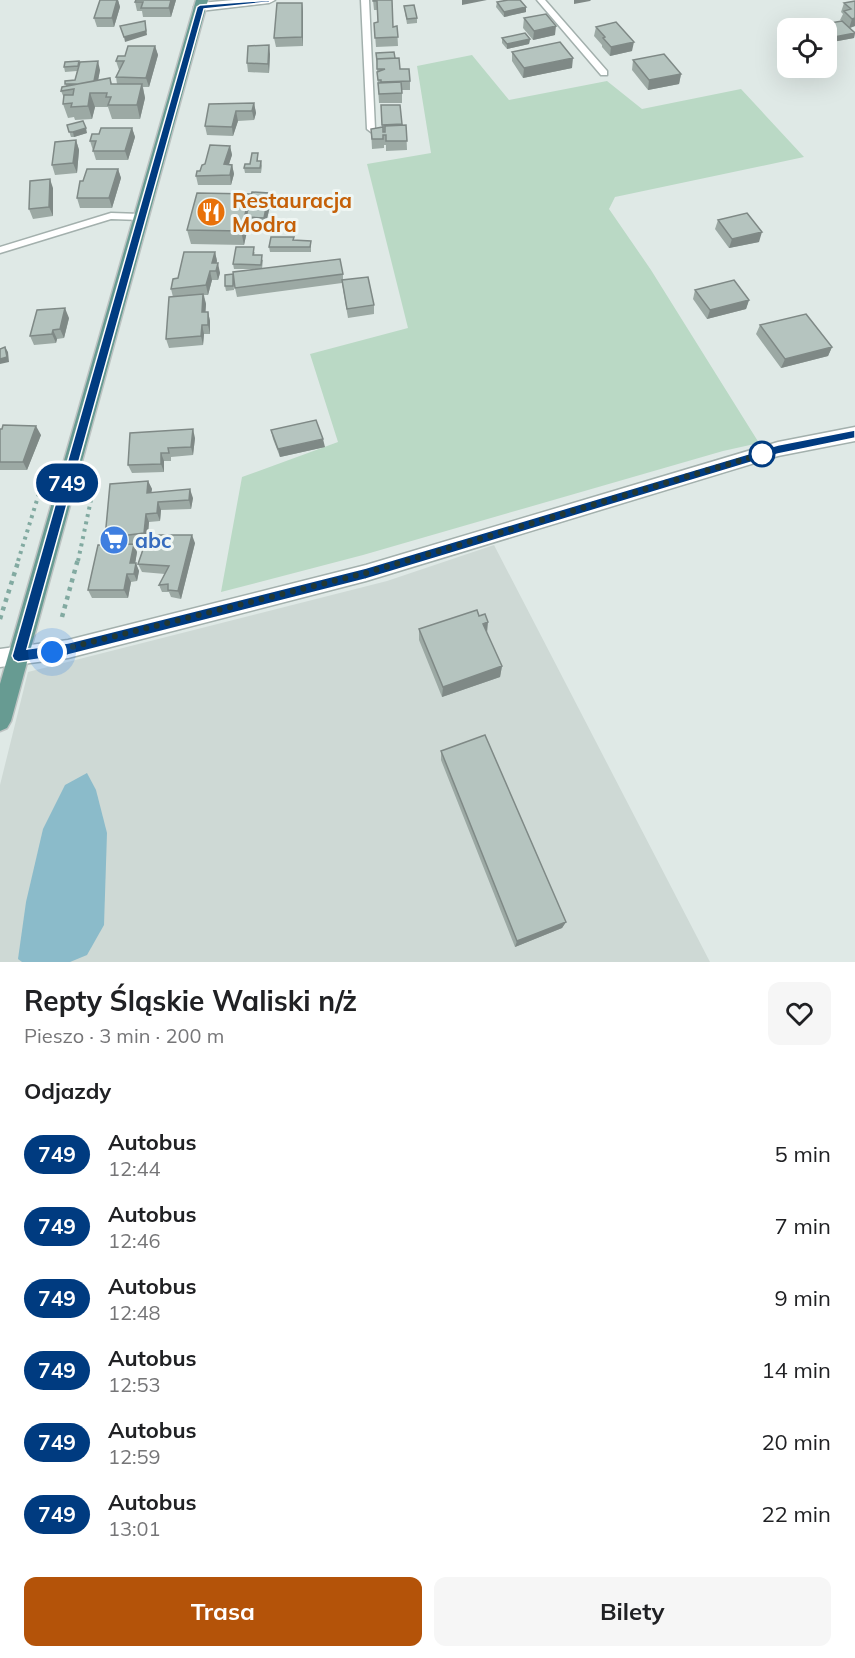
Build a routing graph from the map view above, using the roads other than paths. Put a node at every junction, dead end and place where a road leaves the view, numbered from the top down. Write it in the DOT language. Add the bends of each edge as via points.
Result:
graph roads {
  1 [pos="269,0"];
  2 [pos="364,0"];
  3 [pos="541,0"];
  4 [pos="201,4"];
  5 [pos="604,73"];
  6 [pos="371,129"];
  7 [pos="141,217"];
  8 [pos="0,250"];
  9 [pos="855,435"];
  10 [pos="9,657"];
  11 [pos="0,721"];
  1 -- 4 [label="street"];
  2 -- 6 [label="lane"];
  3 -- 5 [label="lane"];
  4 -- 7 [label="main road"];
  7 -- 8 [label="lane" via="111,216"];
  7 -- 10 [label="main road"];
  9 -- 10 [label="street" via="778,449 366,573 68,649"];
  10 -- 11 [label="main road"];
}
